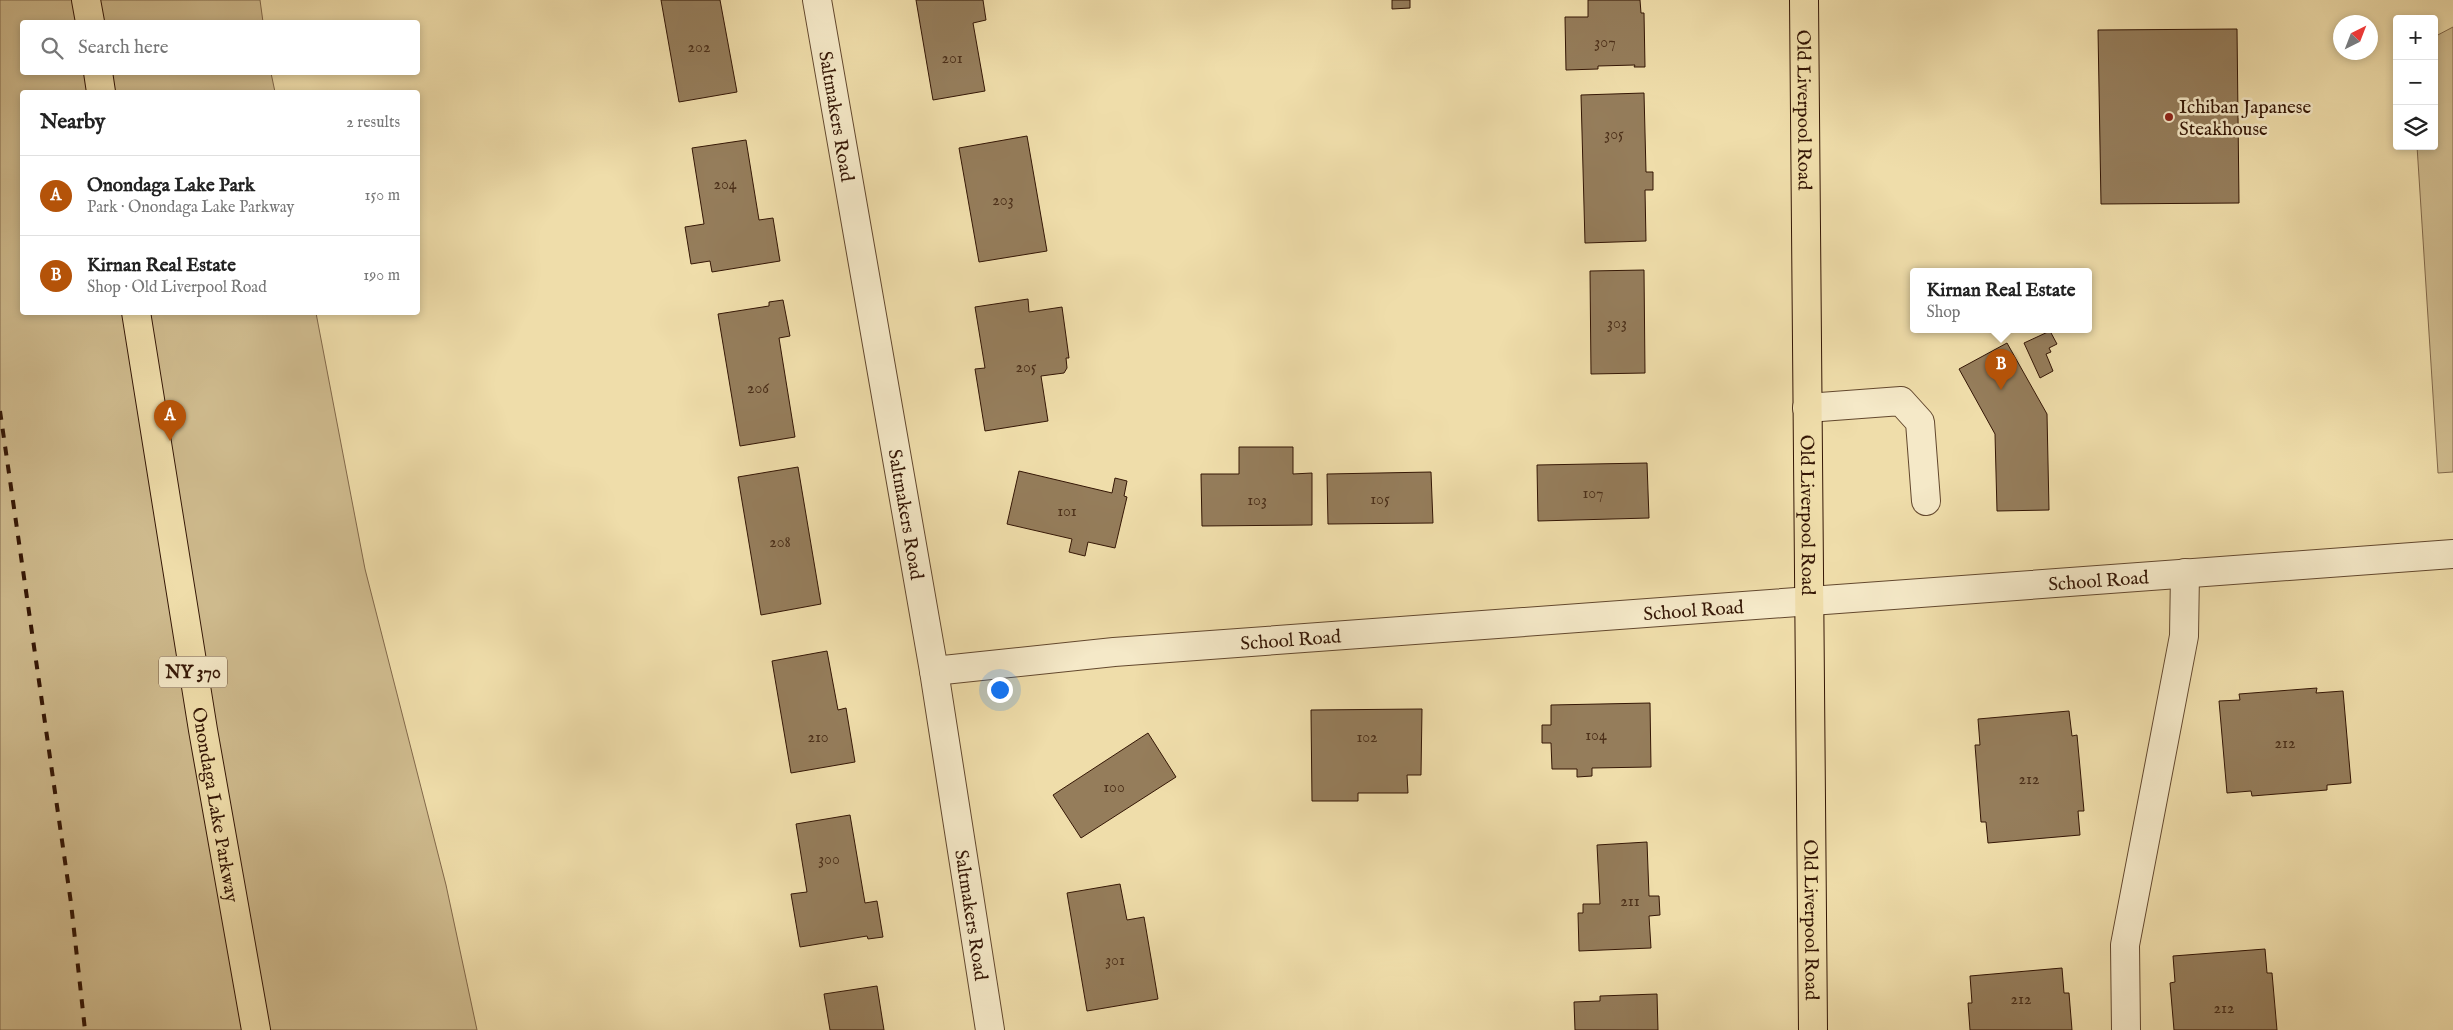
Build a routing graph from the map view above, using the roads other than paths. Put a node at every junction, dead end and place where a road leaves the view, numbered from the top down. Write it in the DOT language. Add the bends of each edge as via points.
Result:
graph roads {
  1 [pos="86,0"];
  2 [pos="816,0"];
  3 [pos="1804,0"];
  4 [pos="90,20"];
  5 [pos="98,75"];
  6 [pos="101,90"];
  7 [pos="136,315"];
  8 [pos="1807,408"];
  9 [pos="1926,501"];
  10 [pos="2453,554"];
  11 [pos="2185,573"];
  12 [pos="1808,600"];
  13 [pos="934,671"];
  14 [pos="256,1030"];
  15 [pos="990,1030"];
  16 [pos="1813,1030"];
  17 [pos="2126,1030"];
  1 -- 4 [label="main road"];
  2 -- 13 [label="street, Saltmakers Road"];
  3 -- 8 [label="main road, Old Liverpool Road"];
  5 -- 6 [label="main road"];
  7 -- 14 [label="main road, Onondaga Lake Parkway / NY 370" via="203,730"];
  8 -- 9 [label="street" via="1901,401 1920,422"];
  8 -- 12 [label="main road, Old Liverpool Road"];
  10 -- 11 [label="street, School Road"];
  11 -- 12 [label="street, School Road"];
  11 -- 17 [label="street" via="2184,636 2125,945"];
  12 -- 13 [label="street, School Road" via="1114,652"];
  12 -- 16 [label="main road, Old Liverpool Road"];
  13 -- 15 [label="street, Saltmakers Road"];
}
